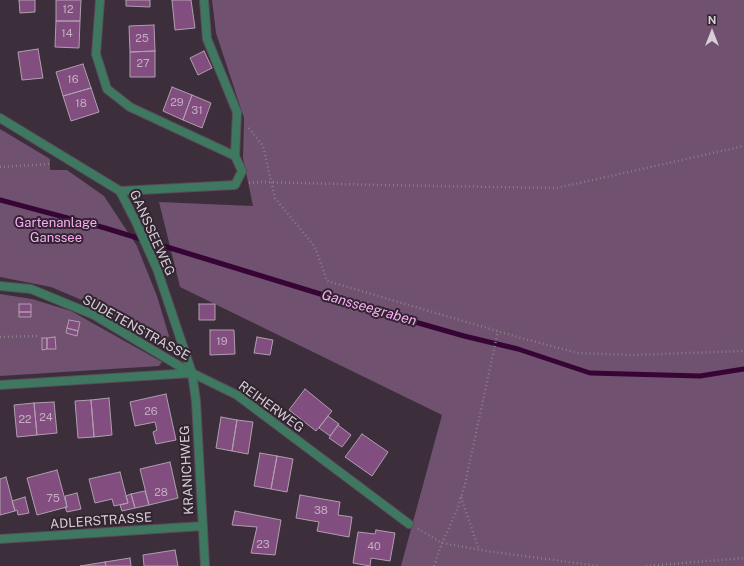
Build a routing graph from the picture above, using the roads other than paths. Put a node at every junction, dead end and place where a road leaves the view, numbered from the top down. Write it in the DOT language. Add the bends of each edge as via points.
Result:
graph roads {
  1 [pos="100,0"];
  2 [pos="204,0"];
  3 [pos="0,118"];
  4 [pos="235,156"];
  5 [pos="120,191"];
  6 [pos="0,286"];
  7 [pos="192,373"];
  8 [pos="0,385"];
  9 [pos="409,524"];
  10 [pos="202,526"];
  11 [pos="0,539"];
  12 [pos="205,566"];
  1 -- 4 [label="street" via="96,54 107,89 130,107"];
  2 -- 4 [label="street" via="208,39 237,112"];
  3 -- 5 [label="street, GANSSEEWEG"];
  4 -- 5 [label="street" via="242,171 235,185"];
  5 -- 7 [label="street, GANSSEEWEG" via="157,269"];
  6 -- 7 [label="street, SUDETENSTRASSE" via="32,290 94,315"];
  7 -- 8 [label="street, REIHERWEG"];
  7 -- 9 [label="street, REIHERWEG" via="237,395"];
  7 -- 10 [label="street, KRANICHWEG" via="196,401"];
  10 -- 11 [label="street, ADLERSTRASSE"];
  10 -- 12 [label="street, KRANICHWEG"];
}
